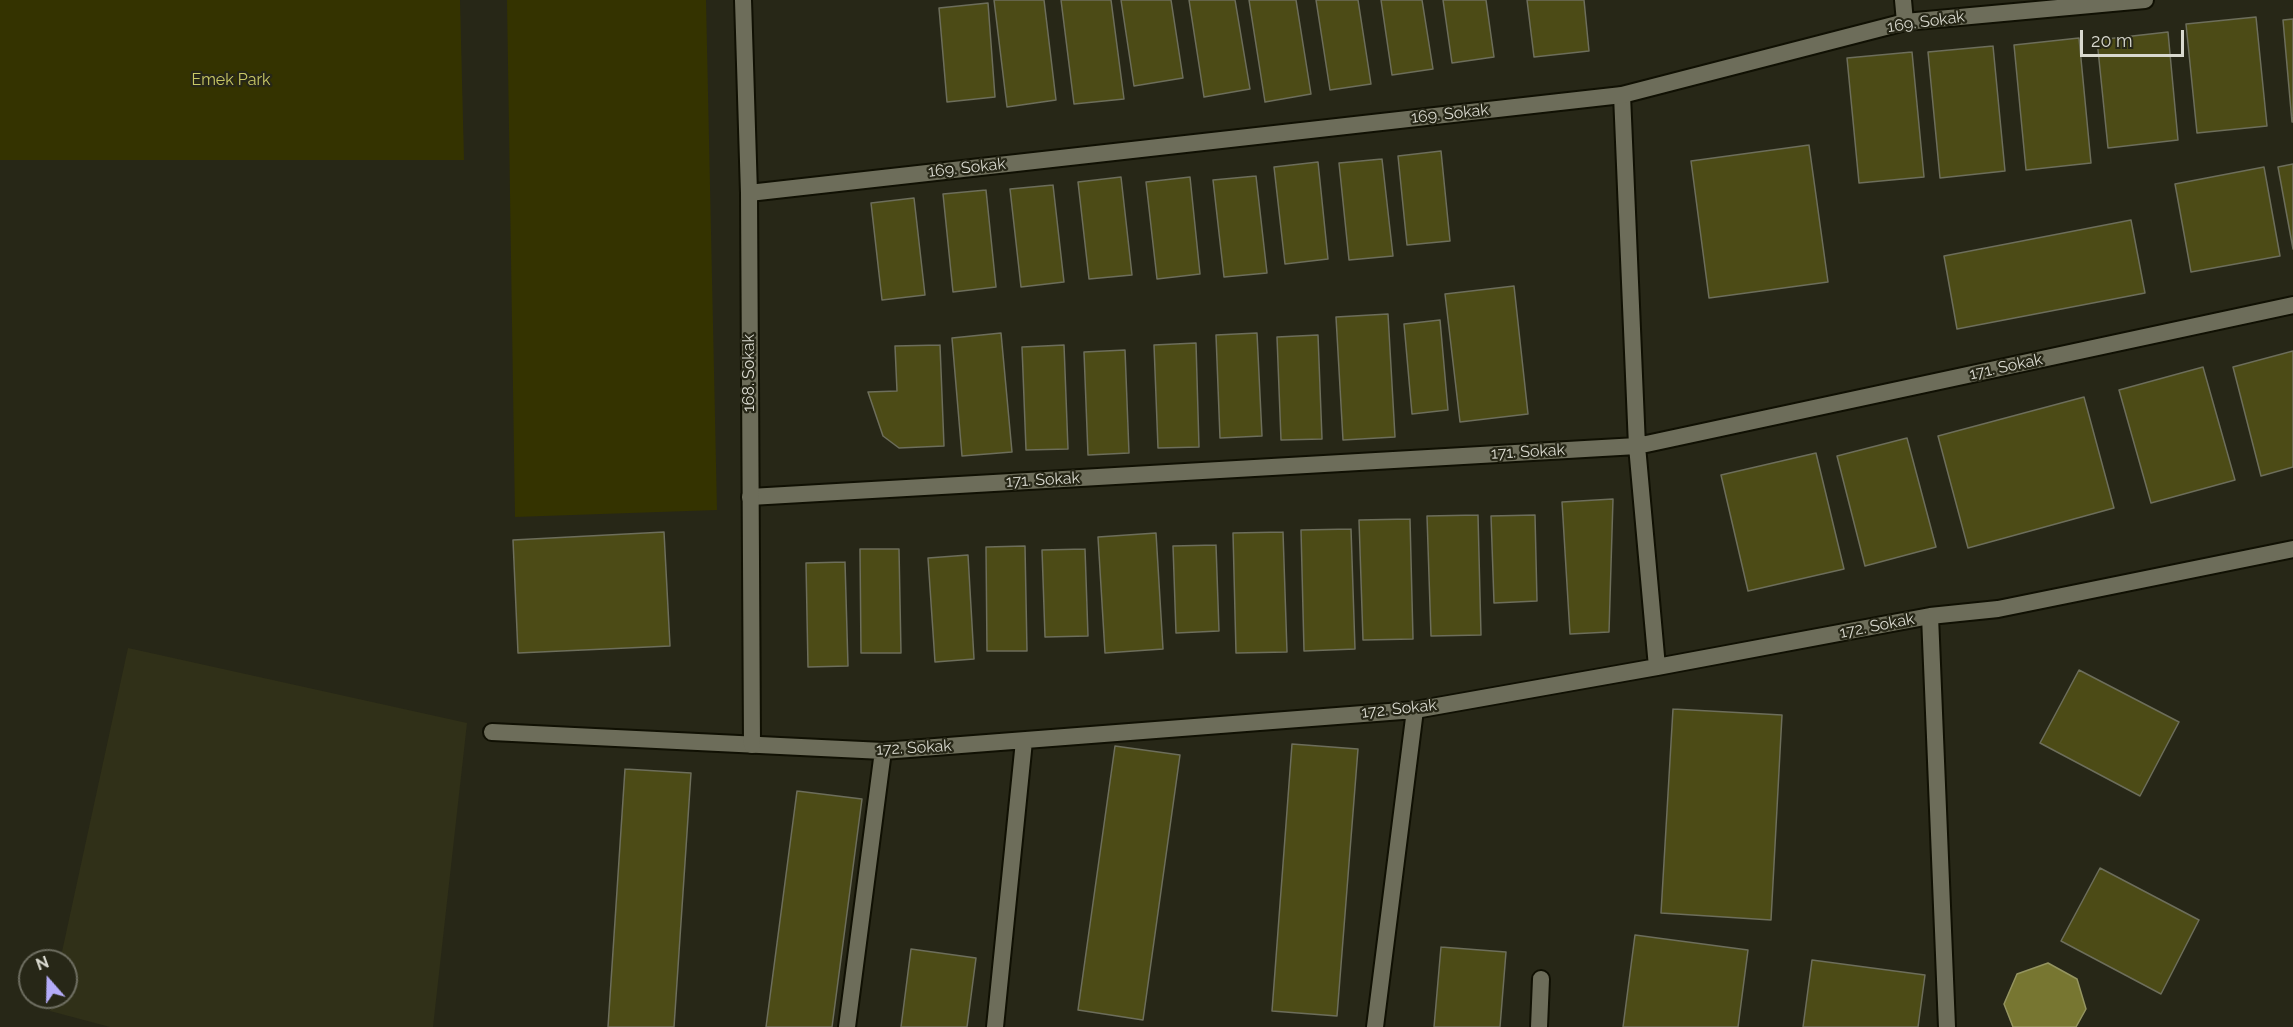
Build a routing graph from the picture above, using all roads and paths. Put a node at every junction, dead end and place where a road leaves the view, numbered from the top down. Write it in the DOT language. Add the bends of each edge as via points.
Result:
graph roads {
  1 [pos="743,0"];
  2 [pos="1903,0"];
  3 [pos="2145,0"];
  4 [pos="1905,22"];
  5 [pos="1622,94"];
  6 [pos="749,193"];
  7 [pos="2293,304"];
  8 [pos="1638,446"];
  9 [pos="750,497"];
  10 [pos="2293,549"];
  11 [pos="1930,616"];
  12 [pos="1657,668"];
  13 [pos="1415,710"];
  14 [pos="492,732"];
  15 [pos="1024,741"];
  16 [pos="752,745"];
  17 [pos="883,752"];
  18 [pos="1541,979"];
  19 [pos="847,1027"];
  20 [pos="995,1027"];
  21 [pos="1375,1027"];
  22 [pos="1539,1027"];
  23 [pos="1947,1027"];
  1 -- 6 [label="street, 168. Sokak"];
  2 -- 4 [label="street"];
  3 -- 4 [label="street, 169. Sokak"];
  4 -- 5 [label="street, 169. Sokak"];
  5 -- 6 [label="street, 169. Sokak"];
  5 -- 8 [label="street"];
  6 -- 9 [label="street, 168. Sokak"];
  7 -- 8 [label="street, 171. Sokak"];
  8 -- 9 [label="street, 171. Sokak"];
  8 -- 12 [label="street"];
  9 -- 16 [label="street, 168. Sokak"];
  10 -- 11 [label="street, 172. Sokak" via="1998,609"];
  11 -- 12 [label="street, 172. Sokak"];
  11 -- 23 [label="street"];
  12 -- 13 [label="street, 172. Sokak"];
  13 -- 15 [label="street, 172. Sokak"];
  13 -- 21 [label="street"];
  14 -- 16 [label="street, 172. Sokak"];
  15 -- 17 [label="street, 172. Sokak"];
  15 -- 20 [label="street"];
  16 -- 17 [label="street, 172. Sokak"];
  17 -- 19 [label="street"];
  18 -- 22 [label="street"];
}
